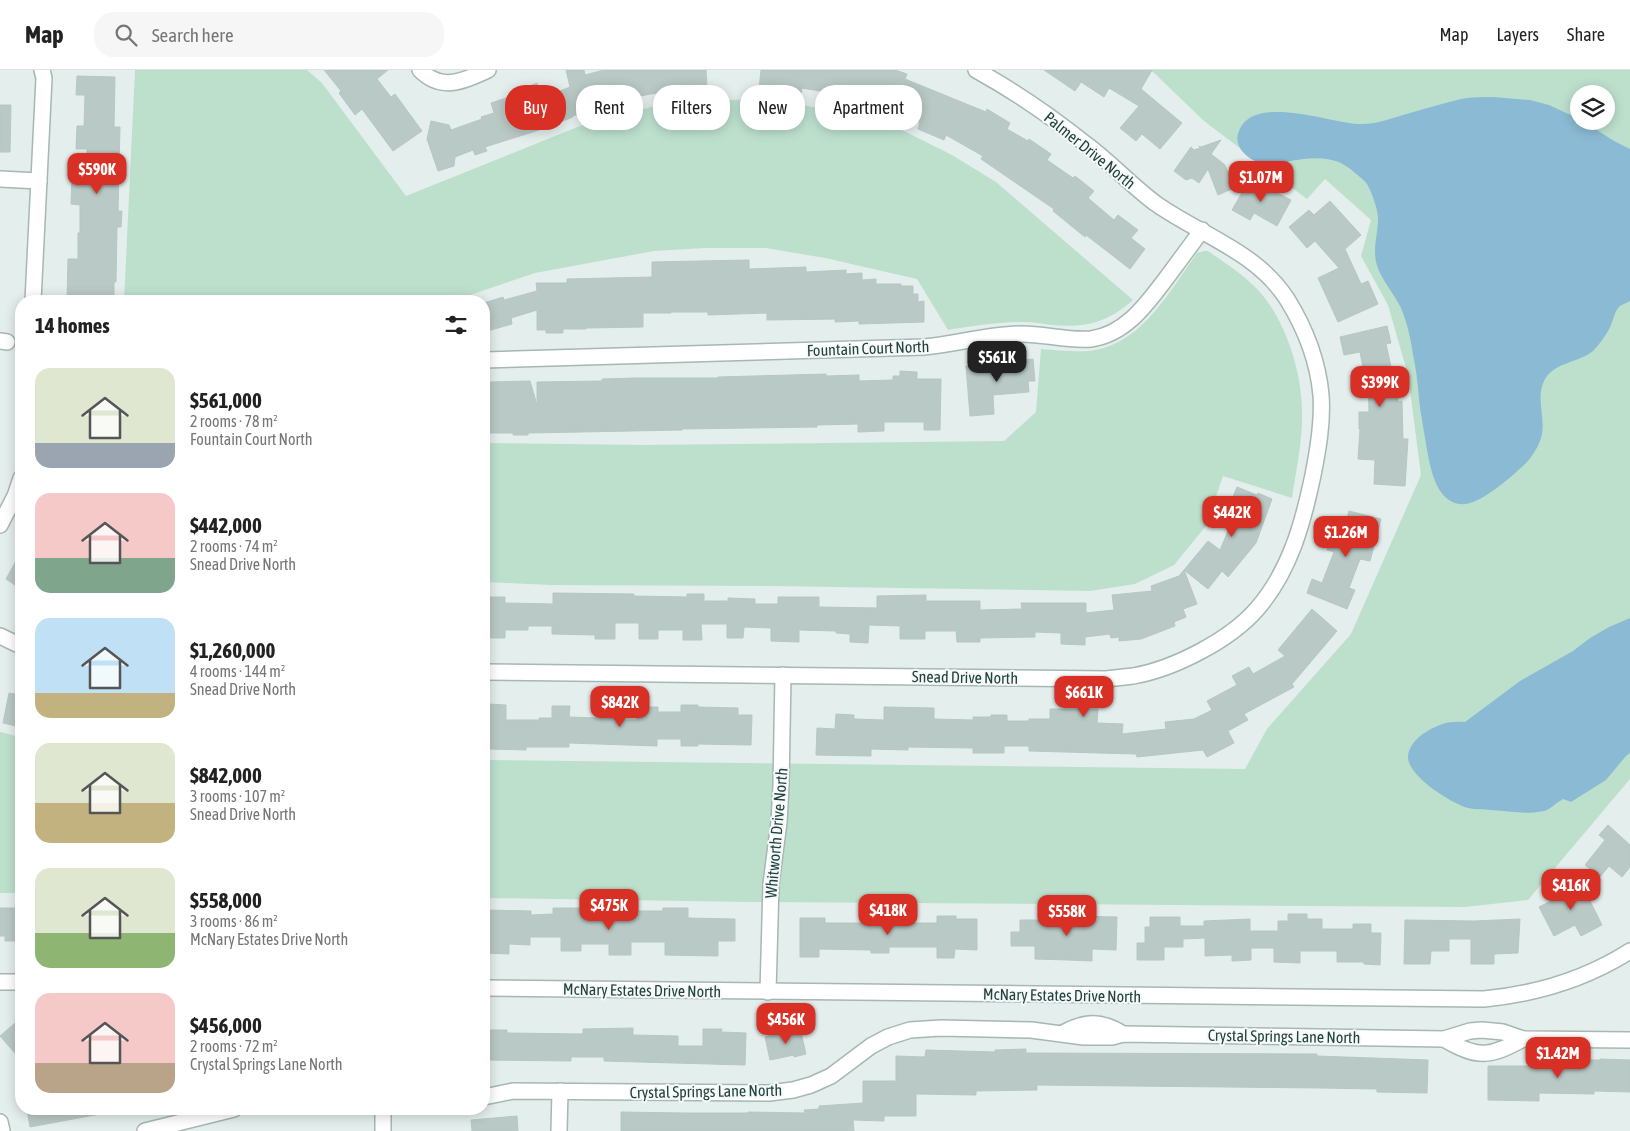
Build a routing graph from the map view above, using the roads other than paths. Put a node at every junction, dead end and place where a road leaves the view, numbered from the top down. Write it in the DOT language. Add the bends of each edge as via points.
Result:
graph roads {
  1 [pos="42,70"];
  2 [pos="420,70"];
  3 [pos="488,70"];
  4 [pos="976,70"];
  5 [pos="0,179"];
  6 [pos="39,180"];
  7 [pos="1202,230"];
  8 [pos="33,295"];
  9 [pos="490,360"];
  10 [pos="15,496"];
  11 [pos="0,524"];
  12 [pos="0,636"];
  13 [pos="15,643"];
  14 [pos="490,672"];
  15 [pos="783,675"];
  16 [pos="1630,951"];
  17 [pos="0,982"];
  18 [pos="15,982"];
  19 [pos="490,988"];
  20 [pos="768,992"];
  21 [pos="1444,1038"];
  22 [pos="1523,1039"];
  23 [pos="1630,1040"];
  24 [pos="560,1091"];
  25 [pos="490,1096"];
  26 [pos="214,1115"];
  27 [pos="383,1115"];
  28 [pos="0,1122"];
  29 [pos="170,1128"];
  30 [pos="2,1131"];
  31 [pos="145,1131"];
  32 [pos="383,1131"];
  33 [pos="559,1131"];
  1 -- 6 [label="street"];
  2 -- 3 [label="street" via="440,82 454,83"];
  4 -- 7 [label="street, Palmer Drive North" via="1055,119 1157,204"];
  5 -- 6 [label="street"];
  6 -- 8 [label="street"];
  7 -- 9 [label="street, Fountain Court North" via="1141,310 1111,333 1092,338 1073,340 1021,334 924,347"];
  7 -- 15 [label="street, Snead Drive North" via="1245,256 1270,278 1287,299 1312,351 1321,396 1317,458 1298,538 1274,586 1256,610 1232,632 1192,657 1134,676 1106,679"];
  10 -- 11 [label="street"];
  12 -- 13 [label="street"];
  14 -- 15 [label="street, Snead Drive North"];
  15 -- 20 [label="street, Whitworth Drive North" via="781,786 771,884"];
  16 -- 20 [label="street, McNary Estates Drive North" via="1579,978 1522,995 1484,999"];
  17 -- 18 [label="street"];
  19 -- 20 [label="street, McNary Estates Drive North"];
  21 -- 22 [label="street, Crystal Springs Lane North" via="1482,1030 1503,1032"];
  21 -- 22 [label="street, Crystal Springs Lane North" via="1459,1048 1491,1054"];
  21 -- 24 [label="street, Crystal Springs Lane North" via="1122,1034 1084,1037 1031,1030 942,1028 910,1030 888,1037 831,1076 793,1090 768,1093"];
  22 -- 23 [label="street, Crystal Springs Lane North"];
  24 -- 25 [label="street, Crystal Springs Lane North" via="512,1091"];
  24 -- 33 [label="street"];
  26 -- 29 [label="street"];
  27 -- 32 [label="street"];
  28 -- 30 [label="street"];
  29 -- 31 [label="street"];
}
